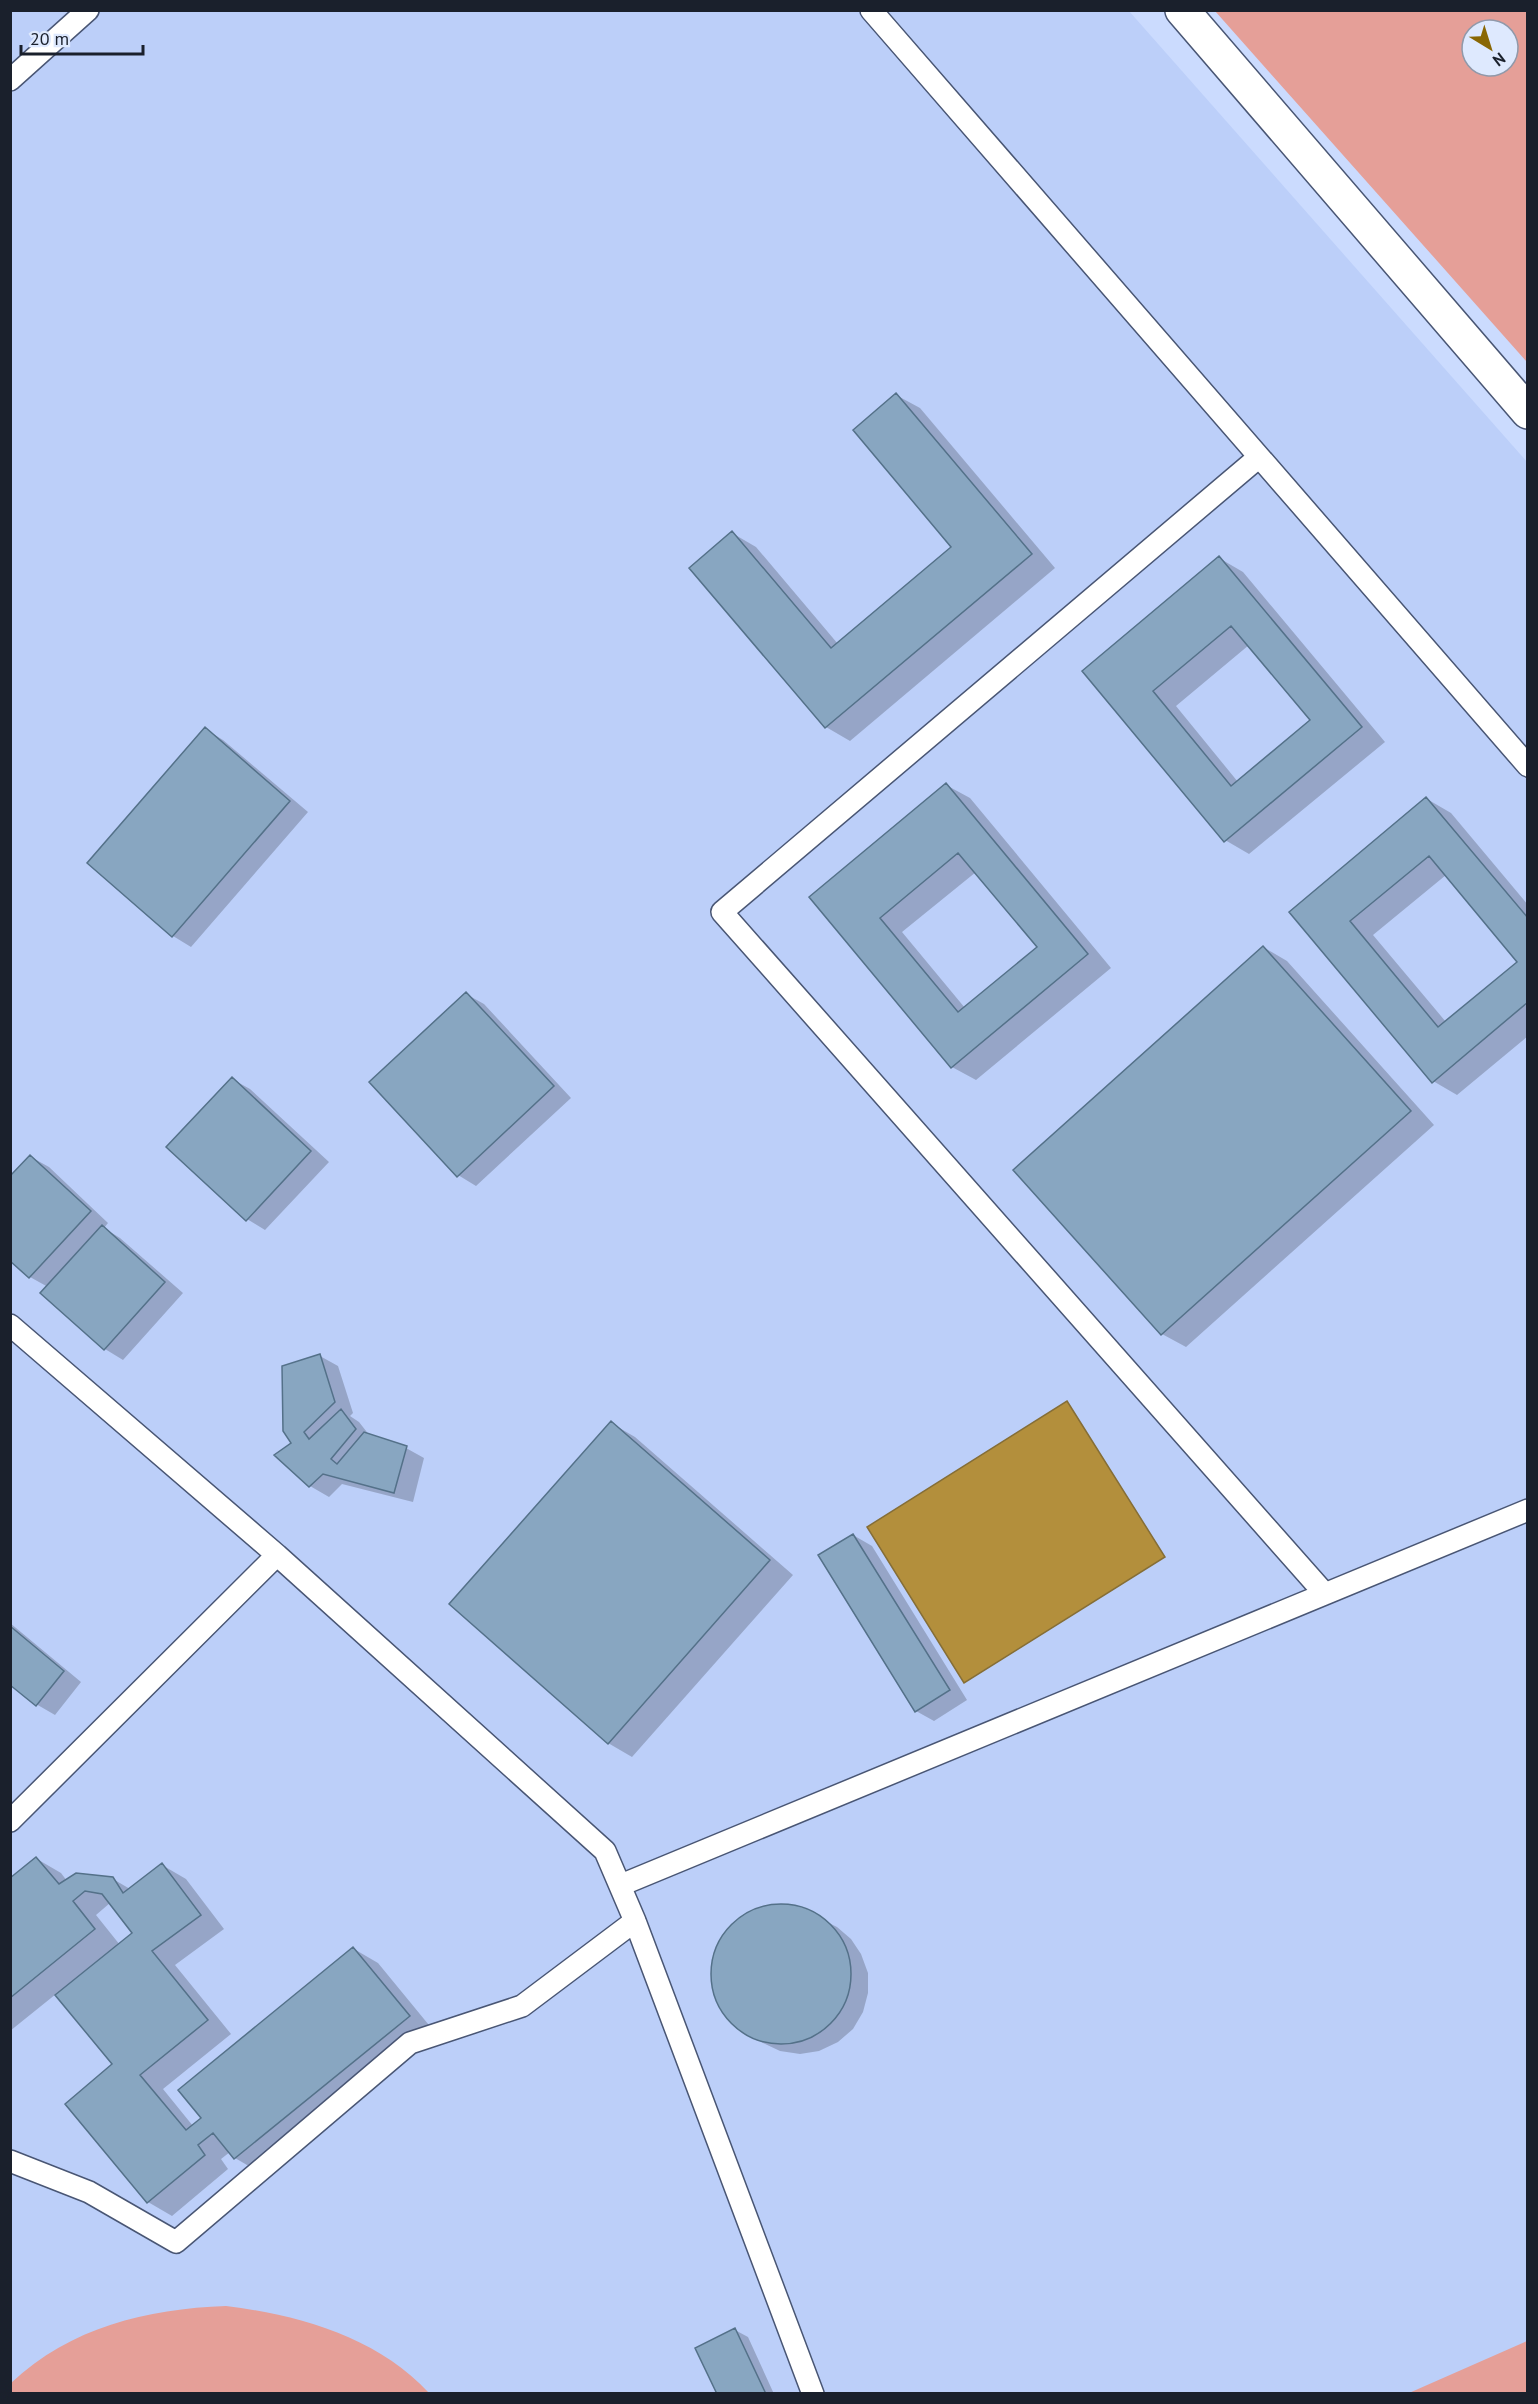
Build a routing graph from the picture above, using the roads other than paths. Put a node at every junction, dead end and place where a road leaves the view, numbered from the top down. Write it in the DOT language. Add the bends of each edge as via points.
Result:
graph roads {
  1 [pos="88,10"];
  2 [pos="871,10"];
  3 [pos="1182,10"];
  4 [pos="10,80"];
  5 [pos="1527,412"];
  6 [pos="1259,457"];
  7 [pos="1527,766"];
  8 [pos="10,1325"];
  9 [pos="1527,1510"];
  10 [pos="277,1554"];
  11 [pos="1324,1594"];
  12 [pos="10,1821"];
  13 [pos="621,1885"];
  14 [pos="635,1921"];
  15 [pos="10,2161"];
  16 [pos="813,2394"];
  1 -- 4 [label="lane"];
  2 -- 6 [label="lane"];
  3 -- 5 [label="street"];
  6 -- 7 [label="lane"];
  6 -- 11 [label="lane" via="722,912"];
  8 -- 10 [label="lane"];
  9 -- 11 [label="lane"];
  10 -- 12 [label="lane"];
  10 -- 13 [label="lane" via="605,1851"];
  11 -- 13 [label="lane"];
  13 -- 14 [label="lane"];
  14 -- 15 [label="lane" via="522,2006 410,2043 176,2242 89,2192"];
  14 -- 16 [label="lane"];
}
